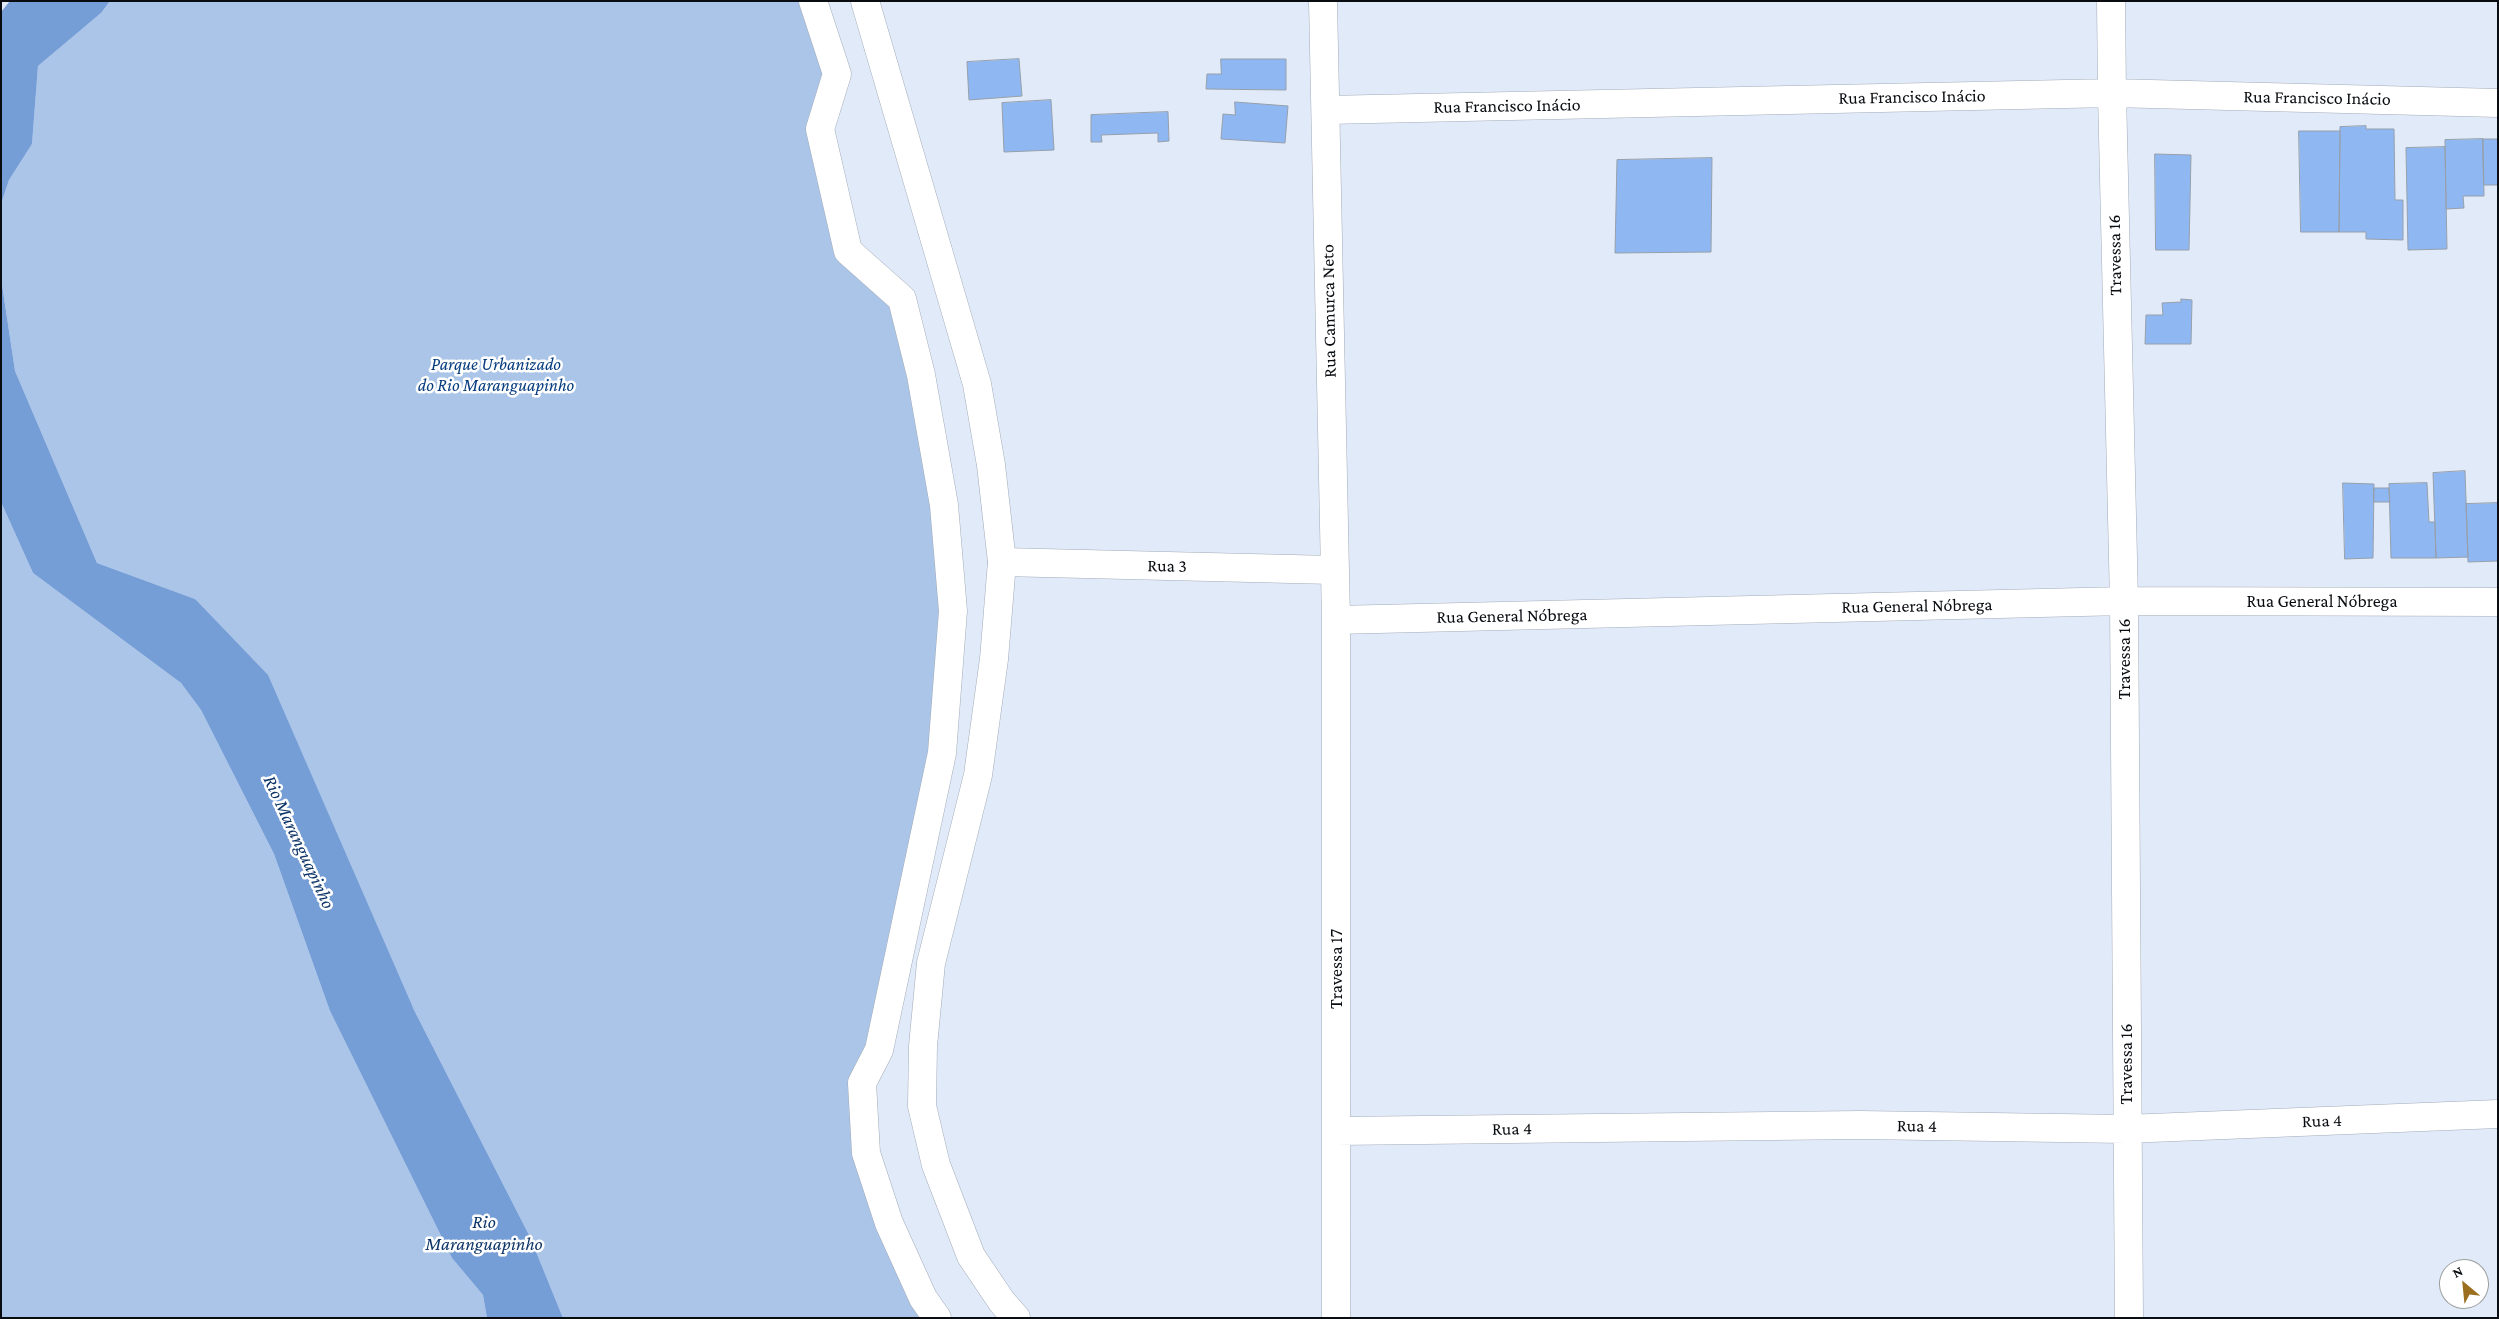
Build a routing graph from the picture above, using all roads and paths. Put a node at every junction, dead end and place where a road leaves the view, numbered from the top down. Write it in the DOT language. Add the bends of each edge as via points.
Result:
graph roads {
  1 [pos="813,1"];
  2 [pos="865,1"];
  3 [pos="1323,1"];
  4 [pos="2111,1"];
  5 [pos="2112,93"];
  6 [pos="2498,102"];
  7 [pos="1326,110"];
  8 [pos="1002,562"];
  9 [pos="1333,570"];
  10 [pos="2124,601"];
  11 [pos="2498,602"];
  12 [pos="1336,620"];
  13 [pos="2498,1114"];
  14 [pos="2126,1129"];
  15 [pos="1336,1131"];
  16 [pos="937,1318"];
  17 [pos="1016,1318"];
  18 [pos="1336,1318"];
  19 [pos="2129,1318"];
  1 -- 16 [label="street" via="837,74 820,129 848,251 902,299 922,375 944,505 953,611 942,752 879,1050 862,1084 866,1153 889,1223 923,1298"];
  2 -- 8 [label="street" via="977,384 991,465"];
  3 -- 7 [label="street, Rua Camurca Neto"];
  4 -- 5 [label="street, Travessa 16"];
  5 -- 6 [label="street, Rua Francisco Inácio"];
  5 -- 7 [label="street, Rua Francisco Inácio"];
  5 -- 10 [label="street, Travessa 16"];
  7 -- 9 [label="street, Rua Camurca Neto"];
  8 -- 9 [label="street, Rua 3"];
  8 -- 17 [label="street" via="994,660 978,776 931,963 923,1046 922,1106 936,1165 971,1256"];
  9 -- 12 [label="street, Rua Camurca Neto"];
  10 -- 11 [label="street, Rua General Nóbrega"];
  10 -- 12 [label="street, Rua General Nóbrega"];
  10 -- 14 [label="street, Travessa 16"];
  12 -- 15 [label="street, Travessa 17"];
  13 -- 14 [label="street, Rua 4"];
  14 -- 15 [label="street, Rua 4" via="1860,1125"];
  14 -- 19 [label="street, Travessa 16"];
  15 -- 18 [label="street, Travessa 17"];
}
